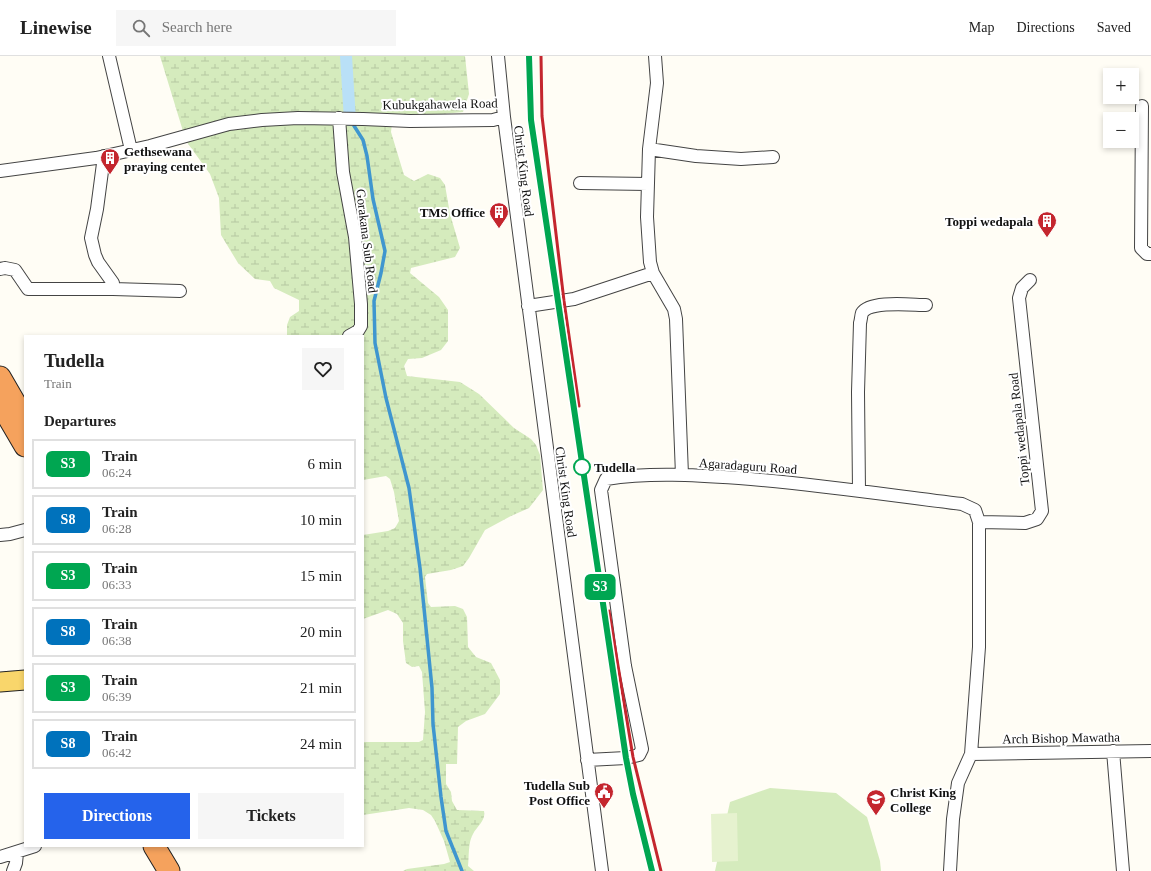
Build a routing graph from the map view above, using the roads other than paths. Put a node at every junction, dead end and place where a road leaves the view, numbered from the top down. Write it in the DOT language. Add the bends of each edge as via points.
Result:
graph roads {
  1 [pos="109,56"];
  2 [pos="498,56"];
  3 [pos="655,56"];
  4 [pos="1142,106"];
  5 [pos="504,117"];
  6 [pos="341,118"];
  7 [pos="649,149"];
  8 [pos="131,150"];
  9 [pos="104,156"];
  10 [pos="773,157"];
  11 [pos="0,170"];
  12 [pos="580,183"];
  13 [pos="648,184"];
  14 [pos="1151,254"];
  15 [pos="0,269"];
  16 [pos="653,273"];
  17 [pos="1030,280"];
  18 [pos="113,289"];
  19 [pos="180,291"];
  20 [pos="926,305"];
  21 [pos="528,306"];
  22 [pos="351,335"];
  23 [pos="0,377"];
  24 [pos="1,407"];
  25 [pos="24,418"];
  26 [pos="24,444"];
  27 [pos="682,475"];
  28 [pos="859,491"];
  29 [pos="979,522"];
  30 [pos="24,530"];
  31 [pos="0,535"];
  32 [pos="24,680"];
  33 [pos="0,682"];
  34 [pos="1113,751"];
  35 [pos="1151,751"];
  36 [pos="971,754"];
  37 [pos="587,760"];
  38 [pos="32,847"];
  39 [pos="141,847"];
  40 [pos="155,847"];
  41 [pos="17,853"];
  42 [pos="0,857"];
  43 [pos="13,871"];
  44 [pos="154,871"];
  45 [pos="169,871"];
  46 [pos="602,871"];
  47 [pos="950,871"];
  48 [pos="1122,871"];
  1 -- 8 [label="street"];
  2 -- 5 [label="street, Kubukgahawela Road"];
  3 -- 7 [label="street" via="657,83"];
  4 -- 14 [label="street" via="1141,248 1147,254"];
  5 -- 6 [label="street, Kubukgahawela Road" via="493,120 410,121"];
  5 -- 21 [label="street, Christ King Road"];
  6 -- 8 [label="street" via="298,118 229,124"];
  6 -- 22 [label="street, Gorakana Sub Road" via="343,172 355,237 361,304 361,326 358,332"];
  7 -- 10 [label="street" via="740,159"];
  7 -- 13 [label="street"];
  8 -- 9 [label="street"];
  9 -- 11 [label="street"];
  9 -- 18 [label="street" via="91,238 98,262 113,283"];
  12 -- 13 [label="street"];
  13 -- 16 [label="street" via="647,217"];
  15 -- 18 [label="street" via="15,270 28,289"];
  16 -- 21 [label="street" via="574,299"];
  16 -- 27 [label="street" via="674,309 676,318"];
  17 -- 29 [label="street, Toppi wedapala Road" via="1022,288 1019,298 1042,511 1038,519 1026,523"];
  18 -- 19 [label="street"];
  20 -- 28 [label="street" via="871,306 862,313 858,392"];
  21 -- 37 [label="street, Christ King Road"];
  23 -- 25 [label="highway"];
  24 -- 26 [label="highway"];
  27 -- 28 [label="street, Agaradaguru Road" via="782,482"];
  27 -- 37 [label="street, Agaradaguru Road" via="606,479 601,490 625,666 642,749 639,755 626,758"];
  28 -- 29 [label="street, Agaradaguru Road" via="962,504 975,510"];
  29 -- 36 [label="street" via="979,647"];
  30 -- 31 [label="street"];
  32 -- 33 [label="main road"];
  34 -- 35 [label="street, Arch Bishop Mawatha"];
  34 -- 36 [label="street, Arch Bishop Mawatha"];
  34 -- 48 [label="street"];
  36 -- 47 [label="street" via="958,783"];
  37 -- 46 [label="street, Christ King Road"];
  38 -- 41 [label="street"];
  39 -- 44 [label="highway"];
  40 -- 45 [label="highway"];
  41 -- 42 [label="street"];
  41 -- 43 [label="street"];
}
